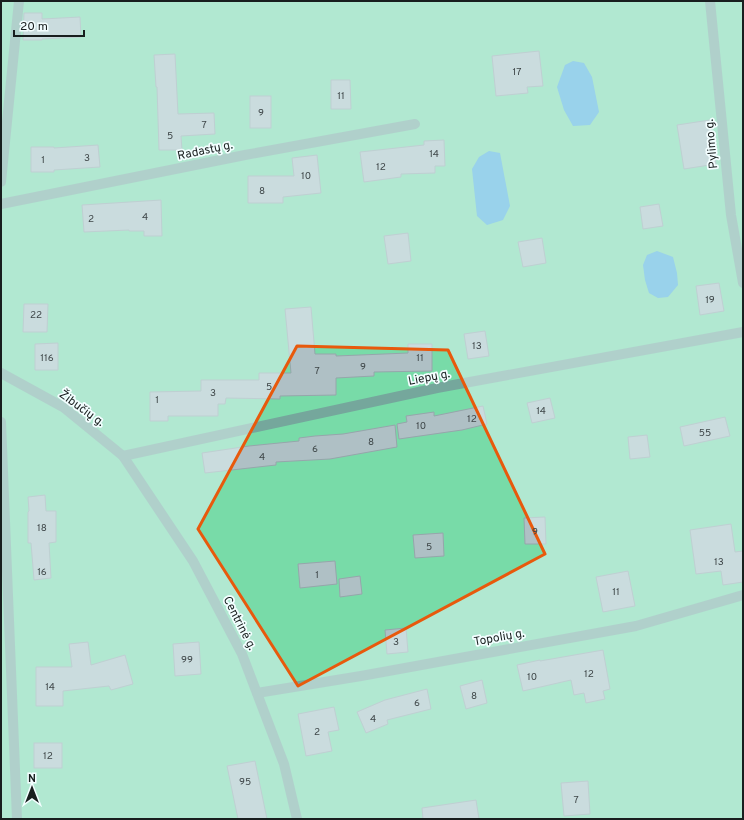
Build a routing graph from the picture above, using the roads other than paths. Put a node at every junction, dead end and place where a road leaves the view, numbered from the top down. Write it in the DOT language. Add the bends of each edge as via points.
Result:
graph roads {
  1 [pos="19,1"];
  2 [pos="710,1"];
  3 [pos="415,124"];
  4 [pos="1,182"];
  5 [pos="1,204"];
  6 [pos="743,283"];
  7 [pos="743,332"];
  8 [pos="1,373"];
  9 [pos="1,422"];
  10 [pos="123,456"];
  11 [pos="743,595"];
  12 [pos="257,693"];
  13 [pos="17,819"];
  14 [pos="297,819"];
  1 -- 4 [label="street"];
  2 -- 6 [label="street, Pylimo g." via="731,215"];
  3 -- 5 [label="street, Radastų g."];
  7 -- 10 [label="street, Liepų g." via="437,388"];
  8 -- 10 [label="street, Žibučių g." via="63,407"];
  9 -- 13 [label="street"];
  10 -- 12 [label="street, Centrinė g." via="193,561 242,654"];
  11 -- 12 [label="street, Topolių g." via="636,626"];
  12 -- 14 [label="street, Centrinė g." via="284,764"];
}
